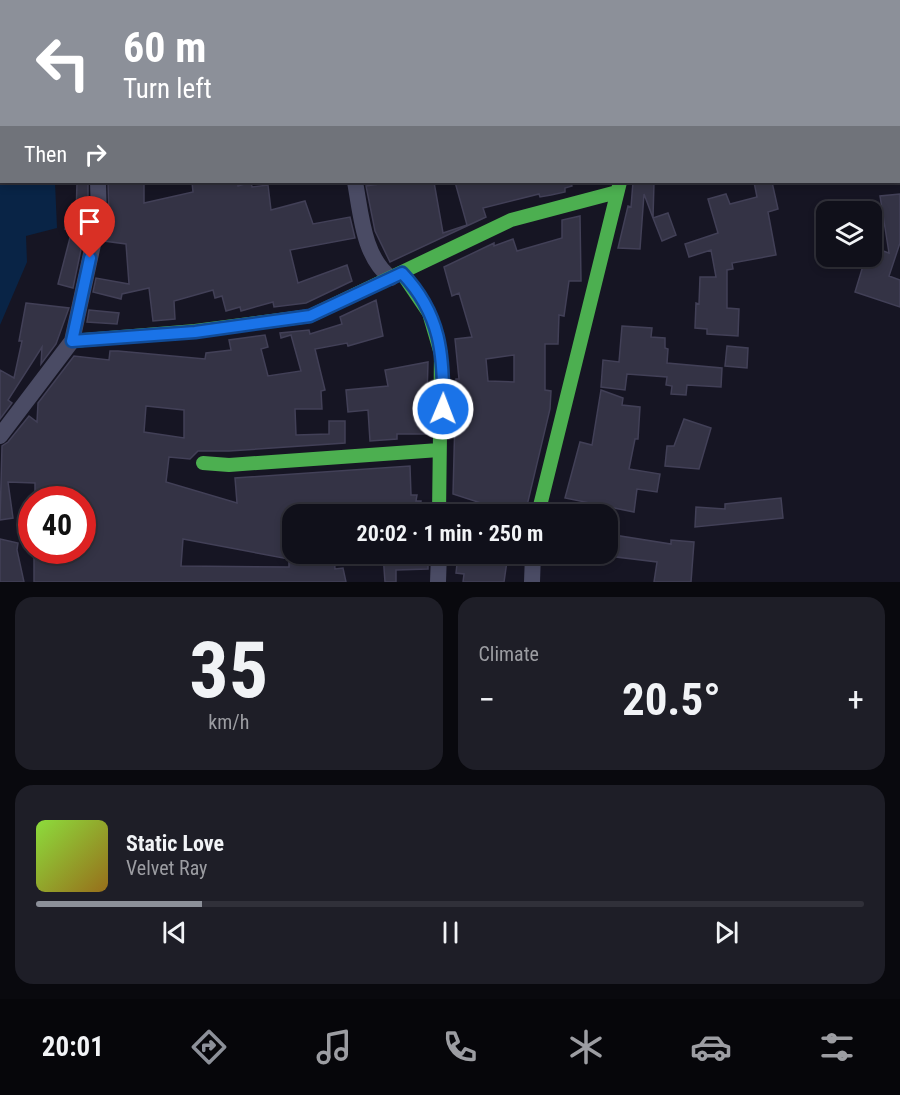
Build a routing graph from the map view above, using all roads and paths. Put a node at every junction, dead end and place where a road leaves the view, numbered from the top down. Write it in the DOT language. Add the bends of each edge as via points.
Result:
graph roads {
  1 [pos="98,183"];
  2 [pos="355,183"];
  3 [pos="619,187"];
  4 [pos="397,276"];
  5 [pos="72,341"];
  6 [pos="0,436"];
  7 [pos="439,450"];
  8 [pos="203,463"];
  9 [pos="439,504"];
  10 [pos="540,504"];
  11 [pos="439,564"];
  12 [pos="533,564"];
  13 [pos="438,582"];
  14 [pos="532,582"];
  1 -- 5 [label="street" via="99,217"];
  2 -- 4 [label="street" via="364,234 374,258 383,272"];
  3 -- 4 [label="street" via="511,220"];
  3 -- 10 [label="street"];
  4 -- 5 [label="street" via="310,316 195,332"];
  4 -- 7 [label="street" via="415,286 435,321 444,364"];
  5 -- 6 [label="street"];
  7 -- 8 [label="street" via="229,465"];
  7 -- 9 [label="street"];
  11 -- 13 [label="street"];
  12 -- 14 [label="street"];
}
